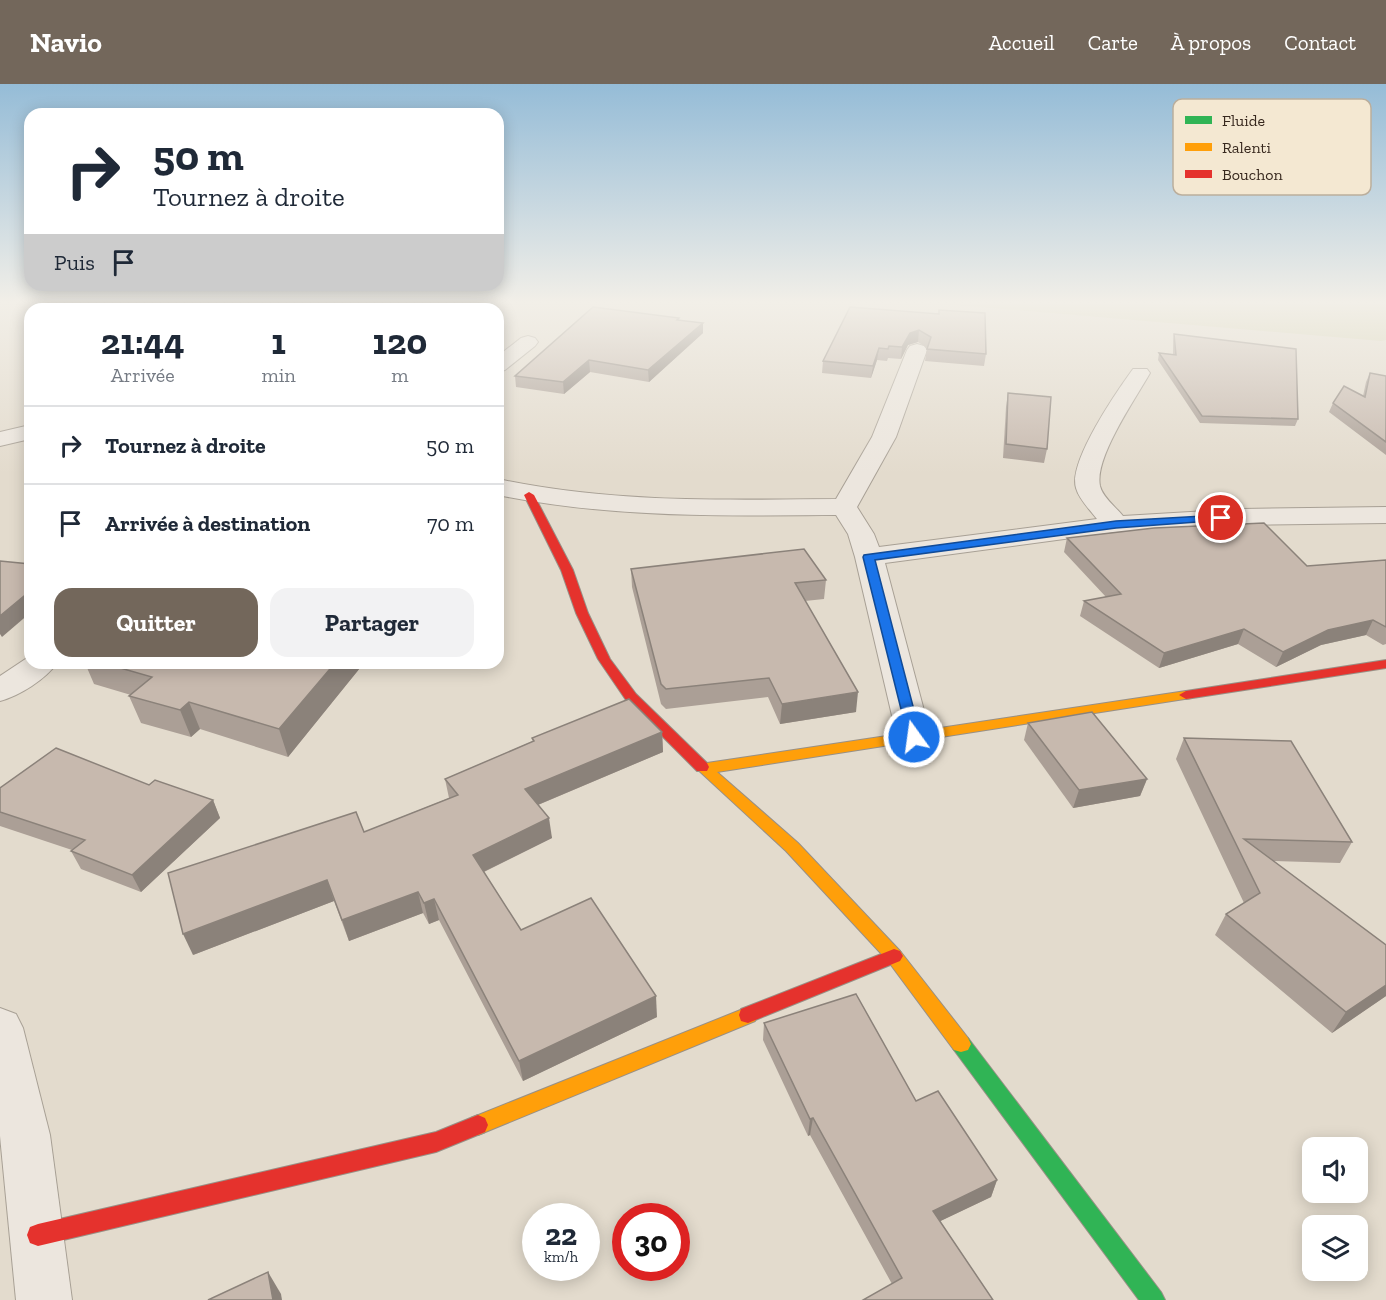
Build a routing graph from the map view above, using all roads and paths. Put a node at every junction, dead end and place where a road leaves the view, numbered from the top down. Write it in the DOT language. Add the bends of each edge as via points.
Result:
graph roads {
  1 [pos="913,361"];
  2 [pos="1140,373"];
  3 [pos="24,433"];
  4 [pos="0,439"];
  5 [pos="504,489"];
  6 [pos="529,495"];
  7 [pos="844,507"];
  8 [pos="1386,515"];
  9 [pos="1116,524"];
  10 [pos="868,557"];
  11 [pos="1386,664"];
  12 [pos="32,669"];
  13 [pos="0,691"];
  14 [pos="914,737"];
  15 [pos="704,769"];
  16 [pos="894,956"];
  17 [pos="0,1028"];
  18 [pos="38,1235"];
  19 [pos="44,1300"];
  20 [pos="1153,1300"];
  1 -- 7 [label="street" via="884,437"];
  2 -- 9 [label="street" via="1086,478 1088,489"];
  3 -- 4 [label="street"];
  5 -- 6 [label="street"];
  6 -- 7 [label="street" via="610,505"];
  6 -- 15 [label="street" via="567,570 604,658 631,698"];
  7 -- 10 [label="street" via="861,534"];
  8 -- 9 [label="street"];
  9 -- 10 [label="street"];
  10 -- 14 [label="street"];
  11 -- 14 [label="street"];
  12 -- 13 [label="street"];
  14 -- 15 [label="street"];
  15 -- 16 [label="street" via="792,847"];
  16 -- 18 [label="street" via="436,1142"];
  16 -- 20 [label="street"];
  17 -- 18 [label="street" via="25,1136"];
  18 -- 19 [label="street"];
}
